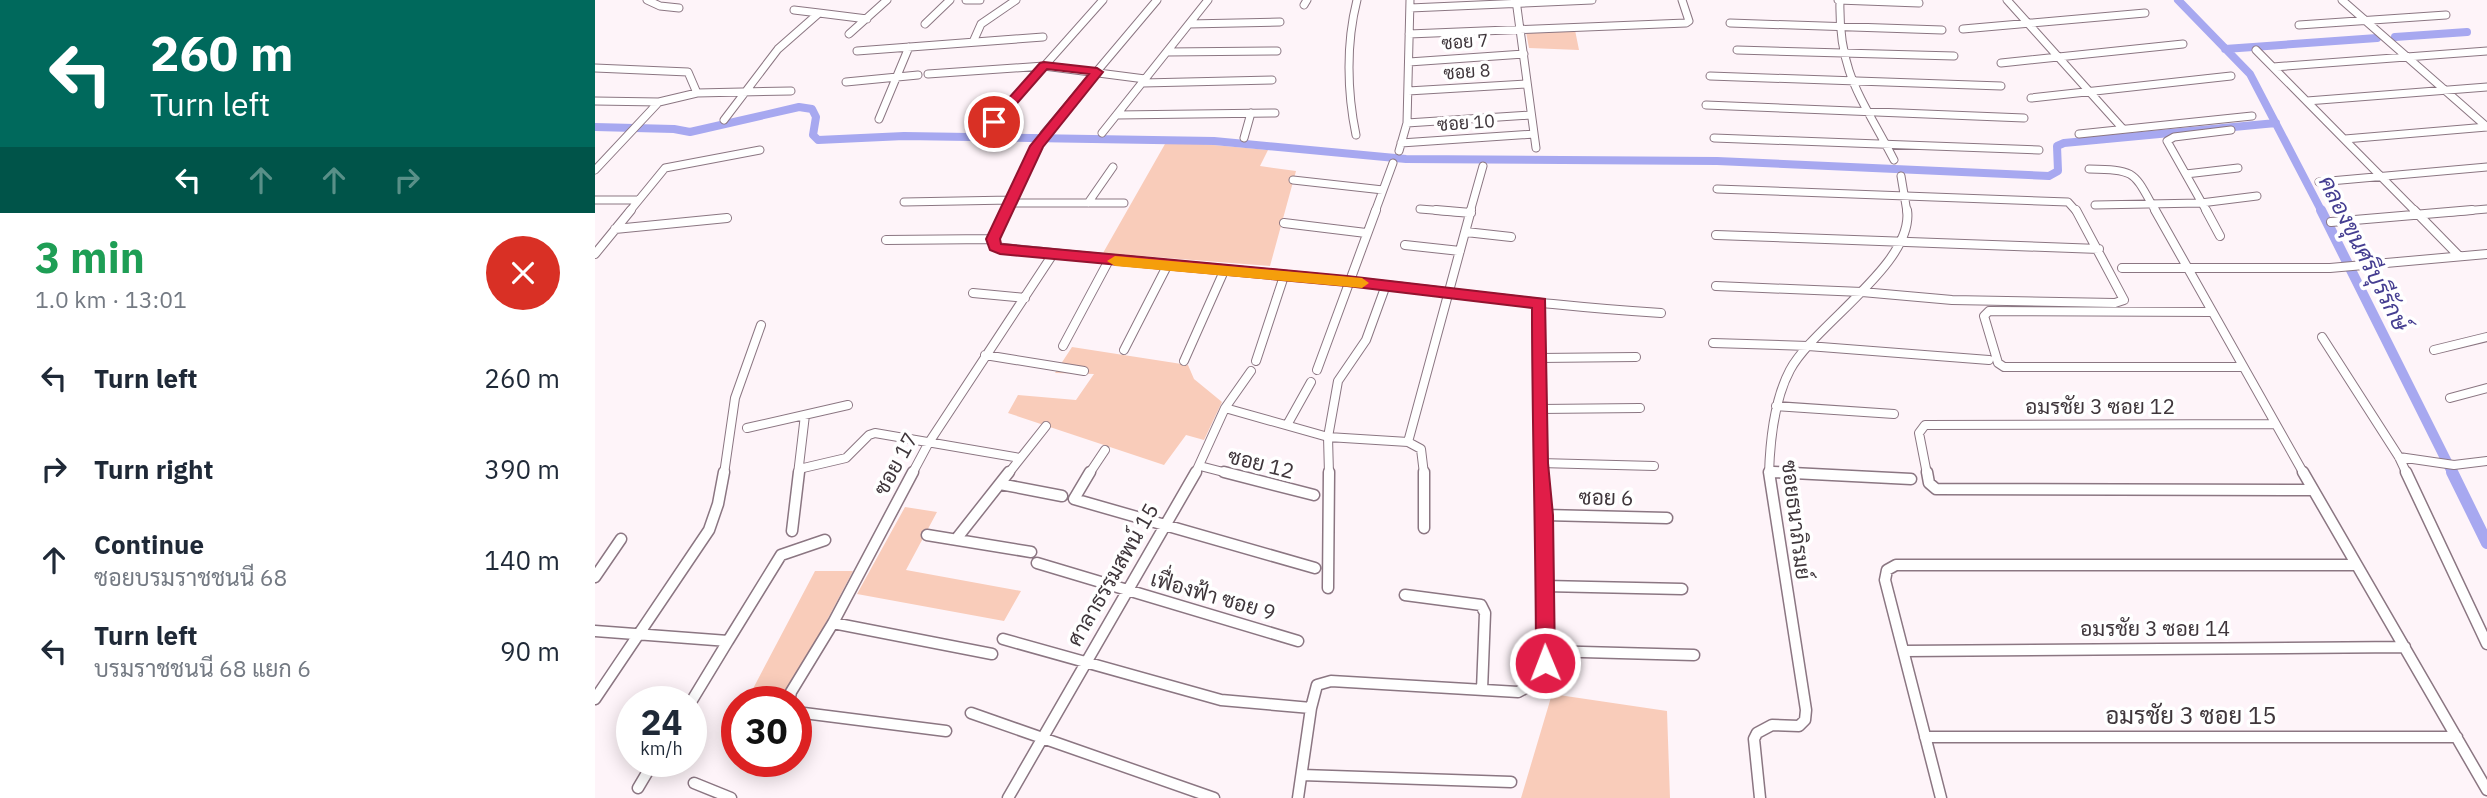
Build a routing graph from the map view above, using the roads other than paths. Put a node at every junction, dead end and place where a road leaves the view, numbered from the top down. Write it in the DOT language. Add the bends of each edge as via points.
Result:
graph roads {
  1 [pos="647,0"];
  2 [pos="887,0"];
  3 [pos="950,0"];
  4 [pos="966,0"];
  5 [pos="980,0"];
  6 [pos="1016,0"];
  7 [pos="1104,0"];
  8 [pos="1157,0"];
  9 [pos="1208,0"];
  10 [pos="1357,0"];
  11 [pos="1592,0"];
  12 [pos="1682,0"];
  13 [pos="1839,0"];
  14 [pos="2007,0"];
  15 [pos="2342,0"];
  16 [pos="1517,1"];
  17 [pos="1919,3"];
  18 [pos="1410,4"];
  19 [pos="679,8"];
  20 [pos="794,10"];
  21 [pos="2145,12"];
  22 [pos="819,13"];
  23 [pos="2446,15"];
  24 [pos="867,19"];
  25 [pos="2365,20"];
  26 [pos="1280,22"];
  27 [pos="1730,23"];
  28 [pos="2028,23"];
  29 [pos="925,24"];
  30 [pos="1189,24"];
  31 [pos="1838,25"];
  32 [pos="2299,25"];
  33 [pos="1520,28"];
  34 [pos="1963,29"];
  35 [pos="1942,30"];
  36 [pos="849,34"];
  37 [pos="1409,34"];
  38 [pos="1042,37"];
  39 [pos="973,42"];
  40 [pos="2183,44"];
  41 [pos="909,47"];
  42 [pos="1737,50"];
  43 [pos="2256,50"];
  44 [pos="857,51"];
  45 [pos="1277,51"];
  46 [pos="2487,51"];
  47 [pos="1167,52"];
  48 [pos="1841,52"];
  49 [pos="1524,54"];
  50 [pos="1954,56"];
  51 [pos="2059,57"];
  52 [pos="2408,58"];
  53 [pos="1409,62"];
  54 [pos="2001,63"];
  55 [pos="1044,66"];
  56 [pos="2273,67"];
  57 [pos="595,68"];
  58 [pos="1097,72"];
  59 [pos="928,74"];
  60 [pos="918,75"];
  61 [pos="1710,76"];
  62 [pos="2231,76"];
  63 [pos="896,77"];
  64 [pos="1272,80"];
  65 [pos="1850,80"];
  66 [pos="1144,81"];
  67 [pos="846,82"];
  68 [pos="1527,84"];
  69 [pos="2001,86"];
  70 [pos="2487,87"];
  71 [pos="2445,90"];
  72 [pos="791,91"];
  73 [pos="1408,91"];
  74 [pos="748,92"];
  75 [pos="2091,92"];
  76 [pos="697,93"];
  77 [pos="2031,98"];
  78 [pos="595,101"];
  79 [pos="2307,101"];
  80 [pos="657,104"];
  81 [pos="1706,106"];
  82 [pos="1865,111"];
  83 [pos="1251,113"];
  84 [pos="1275,113"];
  85 [pos="1117,115"];
  86 [pos="1531,115"];
  87 [pos="2252,116"];
  88 [pos="2024,118"];
  89 [pos="879,119"];
  90 [pos="724,120"];
  91 [pos="1407,123"];
  92 [pos="2487,127"];
  93 [pos="2123,129"];
  94 [pos="2231,130"];
  95 [pos="1102,133"];
  96 [pos="2078,134"];
  97 [pos="1356,135"];
  98 [pos="1534,135"];
  99 [pos="982,136"];
  100 [pos="1244,138"];
  101 [pos="1714,138"];
  102 [pos="2344,139"];
  103 [pos="1401,143"];
  104 [pos="1886,143"];
  105 [pos="1536,148"];
  106 [pos="760,150"];
  107 [pos="2039,150"];
  108 [pos="1399,151"];
  109 [pos="1894,160"];
  110 [pos="1393,163"];
  111 [pos="1483,166"];
  112 [pos="1113,167"];
  113 [pos="2487,167"];
  114 [pos="2238,168"];
  115 [pos="2088,169"];
  116 [pos="595,170"];
  117 [pos="2186,174"];
  118 [pos="2381,175"];
  119 [pos="1901,176"];
  120 [pos="1293,180"];
  121 [pos="2319,182"];
  122 [pos="1717,189"];
  123 [pos="1383,190"];
  124 [pos="1903,195"];
  125 [pos="2257,196"];
  126 [pos="595,200"];
  127 [pos="637,200"];
  128 [pos="904,202"];
  129 [pos="1011,202"];
  130 [pos="1088,203"];
  131 [pos="1124,203"];
  132 [pos="2151,204"];
  133 [pos="2201,204"];
  134 [pos="2095,205"];
  135 [pos="1420,209"];
  136 [pos="2487,209"];
  137 [pos="1471,214"];
  138 [pos="2418,215"];
  139 [pos="727,218"];
  140 [pos="2332,222"];
  141 [pos="1284,223"];
  142 [pos="615,229"];
  143 [pos="1466,232"];
  144 [pos="1366,233"];
  145 [pos="1716,235"];
  146 [pos="2220,236"];
  147 [pos="1511,237"];
  148 [pos="993,239"];
  149 [pos="886,240"];
  150 [pos="1901,242"];
  151 [pos="1405,245"];
  152 [pos="2099,249"];
  153 [pos="1460,251"];
  154 [pos="595,254"];
  155 [pos="1053,254"];
  156 [pos="2487,254"];
  157 [pos="2459,256"];
  158 [pos="1109,260"];
  159 [pos="1167,266"];
  160 [pos="2187,267"];
  161 [pos="2122,268"];
  162 [pos="1224,271"];
  163 [pos="1284,276"];
  164 [pos="1347,281"];
  165 [pos="1386,285"];
  166 [pos="1716,286"];
  167 [pos="1862,292"];
  168 [pos="973,293"];
  169 [pos="1448,293"];
  170 [pos="1025,298"];
  171 [pos="1540,303"];
  172 [pos="2211,312"];
  173 [pos="1661,313"];
  174 [pos="761,325"];
  175 [pos="2322,337"];
  176 [pos="2487,337"];
  177 [pos="1713,343"];
  178 [pos="1063,346"];
  179 [pos="1808,346"];
  180 [pos="1124,350"];
  181 [pos="2434,350"];
  182 [pos="985,355"];
  183 [pos="1636,357"];
  184 [pos="1540,358"];
  185 [pos="1184,360"];
  186 [pos="1989,360"];
  187 [pos="2243,367"];
  188 [pos="1317,370"];
  189 [pos="1084,371"];
  190 [pos="1311,382"];
  191 [pos="2487,388"];
  192 [pos="2450,398"];
  193 [pos="848,405"];
  194 [pos="1776,406"];
  195 [pos="1225,408"];
  196 [pos="1640,408"];
  197 [pos="1540,409"];
  198 [pos="1894,414"];
  199 [pos="805,415"];
  200 [pos="2275,424"];
  201 [pos="1287,425"];
  202 [pos="1046,426"];
  203 [pos="747,428"];
  204 [pos="1328,437"];
  205 [pos="1408,442"];
  206 [pos="928,444"];
  207 [pos="1105,450"];
  208 [pos="2399,457"];
  209 [pos="1020,458"];
  210 [pos="2487,461"];
  211 [pos="1540,463"];
  212 [pos="1200,466"];
  213 [pos="1654,466"];
  214 [pos="799,469"];
  215 [pos="1769,472"];
  216 [pos="1911,479"];
  217 [pos="1000,484"];
  218 [pos="2313,490"];
  219 [pos="1314,495"];
  220 [pos="1062,496"];
  221 [pos="1545,515"];
  222 [pos="1667,518"];
  223 [pos="1164,526"];
  224 [pos="1424,528"];
  225 [pos="792,530"];
  226 [pos="927,535"];
  227 [pos="957,538"];
  228 [pos="621,539"];
  229 [pos="825,540"];
  230 [pos="1031,552"];
  231 [pos="1037,563"];
  232 [pos="2356,565"];
  233 [pos="1315,568"];
  234 [pos="595,577"];
  235 [pos="1545,586"];
  236 [pos="1328,588"];
  237 [pos="1682,589"];
  238 [pos="1126,591"];
  239 [pos="1405,595"];
  240 [pos="833,623"];
  241 [pos="595,631"];
  242 [pos="640,633"];
  243 [pos="1003,639"];
  244 [pos="728,641"];
  245 [pos="1298,641"];
  246 [pos="2487,644"];
  247 [pos="2405,647"];
  248 [pos="1545,651"];
  249 [pos="1905,651"];
  250 [pos="992,654"];
  251 [pos="1694,655"];
  252 [pos="1085,662"];
  253 [pos="701,686"];
  254 [pos="795,686"];
  255 [pos="1482,690"];
  256 [pos="595,699"];
  257 [pos="1311,708"];
  258 [pos="971,713"];
  259 [pos="812,714"];
  260 [pos="946,730"];
  261 [pos="1925,737"];
  262 [pos="2457,737"];
  263 [pos="1042,738"];
  264 [pos="1302,775"];
  265 [pos="645,777"];
  266 [pos="1511,782"];
  267 [pos="694,783"];
  268 [pos="638,788"];
  269 [pos="2487,790"];
  270 [pos="731,798"];
  271 [pos="1008,798"];
  272 [pos="1214,798"];
  273 [pos="1298,798"];
  274 [pos="1760,798"];
  275 [pos="1941,798"];
  1 -- 19 [label="street"];
  2 -- 24 [label="street"];
  3 -- 29 [label="street"];
  4 -- 5 [label="street"];
  6 -- 39 [label="street" via="981,24"];
  7 -- 55 [label="street"];
  8 -- 58 [label="street"];
  9 -- 30 [label="street"];
  10 -- 97 [label="street" via="1350,87"];
  11 -- 16 [label="street"];
  12 -- 33 [label="street" via="1686,23"];
  13 -- 17 [label="street"];
  13 -- 31 [label="street"];
  14 -- 28 [label="street"];
  15 -- 25 [label="street"];
  16 -- 18 [label="street"];
  16 -- 33 [label="street"];
  18 -- 37 [label="street"];
  20 -- 22 [label="street"];
  21 -- 28 [label="street"];
  22 -- 24 [label="street"];
  22 -- 74 [label="street" via="778,49"];
  23 -- 25 [label="street"];
  24 -- 36 [label="street"];
  25 -- 32 [label="street"];
  25 -- 52 [label="street"];
  26 -- 30 [label="street"];
  27 -- 31 [label="street"];
  28 -- 34 [label="street"];
  28 -- 51 [label="street"];
  30 -- 47 [label="street"];
  31 -- 35 [label="street"];
  31 -- 48 [label="street"];
  33 -- 37 [label="street"];
  33 -- 49 [label="street"];
  37 -- 53 [label="street"];
  38 -- 39 [label="street"];
  39 -- 41 [label="street"];
  40 -- 51 [label="street"];
  41 -- 44 [label="street"];
  41 -- 63 [label="street"];
  42 -- 48 [label="street"];
  43 -- 56 [label="street"];
  45 -- 47 [label="street"];
  46 -- 52 [label="street"];
  47 -- 66 [label="street"];
  48 -- 50 [label="street"];
  48 -- 65 [label="street"];
  49 -- 53 [label="street, ซอย 7"];
  49 -- 68 [label="street"];
  51 -- 54 [label="street"];
  51 -- 75 [label="street"];
  52 -- 56 [label="street"];
  52 -- 71 [label="street"];
  53 -- 73 [label="street"];
  55 -- 58 [label="street"];
  55 -- 59 [label="street"];
  55 -- 99 [label="street"];
  56 -- 79 [label="street"];
  57 -- 76 [label="street" via="688,72"];
  58 -- 66 [label="street"];
  58 -- 129 [label="street" via="1044,134"];
  60 -- 63 [label="street"];
  61 -- 65 [label="street"];
  62 -- 75 [label="street"];
  63 -- 67 [label="street"];
  63 -- 89 [label="street"];
  64 -- 66 [label="street"];
  65 -- 69 [label="street"];
  65 -- 82 [label="street"];
  66 -- 85 [label="street"];
  68 -- 73 [label="street, ซอย 8"];
  68 -- 86 [label="street"];
  70 -- 71 [label="street"];
  71 -- 79 [label="street"];
  71 -- 92 [label="street"];
  72 -- 74 [label="street"];
  73 -- 91 [label="street"];
  74 -- 76 [label="street"];
  74 -- 90 [label="street"];
  75 -- 77 [label="street"];
  75 -- 93 [label="street"];
  76 -- 80 [label="street"];
  78 -- 80 [label="street"];
  79 -- 102 [label="street"];
  80 -- 116 [label="street"];
  81 -- 82 [label="street"];
  82 -- 88 [label="street"];
  82 -- 104 [label="street"];
  83 -- 84 [label="street"];
  83 -- 85 [label="street"];
  83 -- 100 [label="street"];
  85 -- 95 [label="street"];
  86 -- 91 [label="street"];
  86 -- 98 [label="street"];
  87 -- 93 [label="street"];
  91 -- 103 [label="street"];
  92 -- 102 [label="street"];
  93 -- 96 [label="street"];
  94 -- 117 [label="street" via="2168,139 2170,151"];
  98 -- 103 [label="street, ซอย 10"];
  98 -- 105 [label="street"];
  101 -- 104 [label="street"];
  102 -- 118 [label="street"];
  103 -- 108 [label="street"];
  104 -- 107 [label="street"];
  104 -- 109 [label="street"];
  106 -- 127 [label="street" via="668,167"];
  110 -- 123 [label="street"];
  111 -- 137 [label="street"];
  112 -- 130 [label="street"];
  113 -- 118 [label="street"];
  114 -- 117 [label="street"];
  115 -- 132 [label="street" via="2133,172"];
  117 -- 133 [label="street"];
  118 -- 121 [label="street"];
  118 -- 138 [label="street"];
  119 -- 124 [label="street, ซอยธนาภิรมย์"];
  120 -- 123 [label="street"];
  122 -- 124 [label="street"];
  123 -- 144 [label="street"];
  124 -- 150 [label="street, ซอยธนาภิรมย์" via="1908,219"];
  124 -- 152 [label="street" via="2068,202"];
  125 -- 133 [label="street"];
  126 -- 127 [label="street"];
  127 -- 142 [label="street"];
  128 -- 129 [label="street"];
  129 -- 130 [label="street"];
  129 -- 148 [label="street"];
  130 -- 131 [label="street"];
  132 -- 133 [label="street"];
  132 -- 134 [label="street"];
  132 -- 160 [label="street"];
  133 -- 146 [label="street"];
  135 -- 137 [label="street"];
  136 -- 138 [label="street"];
  137 -- 143 [label="street"];
  138 -- 140 [label="street"];
  138 -- 157 [label="street"];
  139 -- 142 [label="street"];
  141 -- 144 [label="street"];
  142 -- 154 [label="street"];
  143 -- 147 [label="street"];
  143 -- 153 [label="street"];
  144 -- 164 [label="street"];
  145 -- 150 [label="street"];
  148 -- 149 [label="street"];
  148 -- 155 [label="street" via="1000,249"];
  150 -- 152 [label="street"];
  150 -- 167 [label="street, ซอยธนาภิรมย์"];
  151 -- 153 [label="street"];
  152 -- 167 [label="street" via="2123,302 1952,300"];
  153 -- 169 [label="street"];
  155 -- 158 [label="street"];
  155 -- 170 [label="street, ซอย 17"];
  156 -- 157 [label="street"];
  157 -- 160 [label="street" via="2330,268"];
  158 -- 159 [label="street"];
  158 -- 178 [label="street"];
  159 -- 162 [label="street"];
  159 -- 180 [label="street"];
  160 -- 161 [label="street"];
  160 -- 172 [label="street"];
  162 -- 163 [label="street"];
  162 -- 185 [label="street"];
  163 -- 164 [label="street"];
  163 -- 195 [label="street, ศาลาธรรมสพน์ 15" via="1253,366"];
  164 -- 165 [label="street"];
  164 -- 188 [label="street"];
  165 -- 169 [label="street"];
  165 -- 204 [label="street" via="1366,340 1338,381"];
  166 -- 167 [label="street"];
  167 -- 179 [label="street, ซอยธนาภิรมย์"];
  168 -- 170 [label="street"];
  169 -- 171 [label="street"];
  169 -- 205 [label="street"];
  170 -- 182 [label="street, ซอย 17"];
  171 -- 173 [label="street"];
  171 -- 184 [label="street"];
  172 -- 187 [label="street"];
  172 -- 187 [label="street" via="1989,311 1984,316 1998,363 2004,367"];
  174 -- 242 [label="street" via="741,374 730,420 719,510"];
  175 -- 208 [label="street"];
  176 -- 181 [label="street"];
  177 -- 179 [label="street"];
  179 -- 186 [label="street"];
  179 -- 194 [label="street, ซอยธนาภิรมย์" via="1790,369"];
  182 -- 189 [label="street"];
  182 -- 206 [label="street, ซอย 17"];
  183 -- 184 [label="street"];
  184 -- 197 [label="street"];
  187 -- 200 [label="street"];
  190 -- 201 [label="street"];
  191 -- 192 [label="street"];
  193 -- 199 [label="street"];
  194 -- 198 [label="street"];
  194 -- 215 [label="street, ซอยธนาภิรมย์"];
  195 -- 201 [label="street"];
  195 -- 212 [label="street, ศาลาธรรมสพน์ 15"];
  196 -- 197 [label="street"];
  197 -- 211 [label="street"];
  199 -- 203 [label="street"];
  199 -- 214 [label="street"];
  200 -- 218 [label="street"];
  200 -- 218 [label="street, อมรชัย 3 ซอย 12" via="1924,425 1919,433 1929,483 1936,489"];
  201 -- 204 [label="street"];
  202 -- 209 [label="street"];
  204 -- 205 [label="street"];
  204 -- 236 [label="street"];
  205 -- 224 [label="street" via="1421,449"];
  206 -- 209 [label="street"];
  206 -- 214 [label="street" via="875,433 846,458"];
  206 -- 240 [label="street, ซอย 17"];
  207 -- 223 [label="street" via="1074,499"];
  208 -- 210 [label="street" via="2453,465"];
  208 -- 246 [label="street"];
  209 -- 217 [label="street"];
  211 -- 213 [label="street"];
  211 -- 221 [label="street"];
  212 -- 219 [label="street, ซอย 12"];
  212 -- 223 [label="street, ศาลาธรรมสพน์ 15"];
  214 -- 225 [label="street"];
  215 -- 216 [label="street"];
  215 -- 274 [label="street, ซอยธนาภิรมย์" via="1806,710 1799,726 1763,726 1756,731"];
  217 -- 220 [label="street"];
  217 -- 227 [label="street"];
  218 -- 232 [label="street"];
  221 -- 222 [label="street, ซอย 6"];
  221 -- 235 [label="street"];
  223 -- 233 [label="street"];
  223 -- 238 [label="street, ศาลาธรรมสพน์ 15"];
  226 -- 227 [label="street"];
  227 -- 230 [label="street"];
  228 -- 234 [label="street"];
  229 -- 244 [label="street" via="781,555"];
  231 -- 238 [label="street, เฟื่องฟ้า ซอย 9"];
  232 -- 247 [label="street"];
  232 -- 249 [label="street" via="1896,565 1887,570 1885,580"];
  235 -- 237 [label="street"];
  235 -- 248 [label="street"];
  238 -- 245 [label="street, เฟื่องฟ้า ซอย 9"];
  238 -- 252 [label="street, ศาลาธรรมสพน์ 15"];
  239 -- 255 [label="street" via="1481,605 1485,613"];
  240 -- 250 [label="street"];
  240 -- 254 [label="street, ซอย 17"];
  241 -- 242 [label="street"];
  242 -- 244 [label="street"];
  242 -- 256 [label="street"];
  243 -- 252 [label="street"];
  244 -- 253 [label="street"];
  247 -- 249 [label="street, อมรชัย 3 ซอย 14"];
  247 -- 262 [label="street"];
  248 -- 251 [label="street"];
  248 -- 255 [label="street" via="1545,663 1535,683 1518,692"];
  249 -- 261 [label="street"];
  252 -- 257 [label="street" via="1221,700"];
  252 -- 263 [label="street, ศาลาธรรมสพน์ 15"];
  255 -- 257 [label="street" via="1331,681 1317,685"];
  257 -- 264 [label="street"];
  258 -- 263 [label="street"];
  259 -- 260 [label="street"];
  261 -- 262 [label="street, อมรชัย 3 ซอย 15"];
  261 -- 275 [label="street"];
  262 -- 269 [label="street"];
  263 -- 271 [label="street, ศาลาธรรมสพน์ 15"];
  263 -- 272 [label="street"];
  264 -- 266 [label="street"];
  264 -- 273 [label="street"];
  265 -- 268 [label="street"];
  267 -- 270 [label="street"];
}
